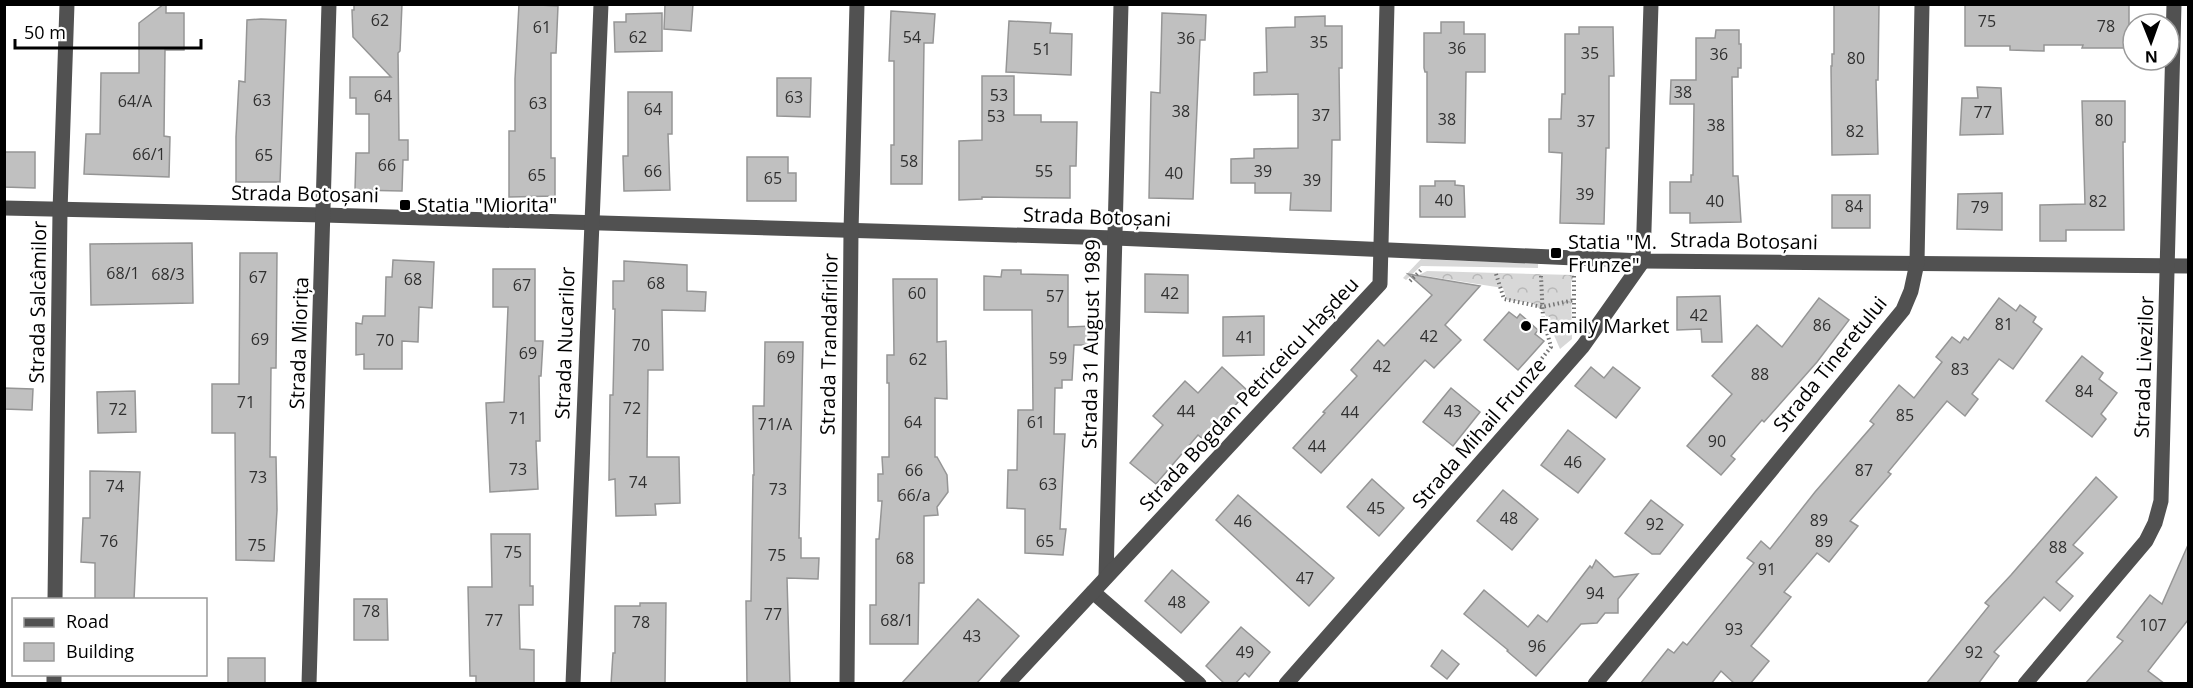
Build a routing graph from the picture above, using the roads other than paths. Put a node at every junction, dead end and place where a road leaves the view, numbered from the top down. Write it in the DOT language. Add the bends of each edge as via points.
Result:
graph roads {
  1 [pos="67,4"];
  2 [pos="329,4"];
  3 [pos="601,4"];
  4 [pos="857,4"];
  5 [pos="1121,4"];
  6 [pos="1387,4"];
  7 [pos="1651,4"];
  8 [pos="1922,4"];
  9 [pos="2174,4"];
  10 [pos="4,208"];
  11 [pos="60,211"];
  12 [pos="324,215"];
  13 [pos="591,223"];
  14 [pos="851,231"];
  15 [pos="1115,237"];
  16 [pos="1381,248"];
  17 [pos="1643,261"];
  18 [pos="1917,264"];
  19 [pos="2168,265"];
  20 [pos="2188,266"];
  21 [pos="1106,577"];
  22 [pos="1093,592"];
  23 [pos="55,598"];
  24 [pos="309,684"];
  25 [pos="573,684"];
  26 [pos="847,684"];
  27 [pos="1007,684"];
  28 [pos="1199,684"];
  29 [pos="1286,684"];
  30 [pos="1595,684"];
  31 [pos="2025,684"];
  1 -- 11 [label="street, Strada Salcâmilor"];
  2 -- 12 [label="street, Strada Miorița"];
  3 -- 13 [label="street, Strada Nucarilor"];
  4 -- 14 [label="street, Strada Trandafirilor"];
  5 -- 15 [label="street, Strada 31 August 1989"];
  6 -- 16 [label="street, Strada Bogdan Petriceicu Hașdeu"];
  7 -- 17 [label="street"];
  8 -- 18 [label="street, Strada Tineretului"];
  9 -- 19 [label="street, Strada Livezilor"];
  10 -- 11 [label="street, Strada Botoșani"];
  11 -- 12 [label="street, Strada Botoșani"];
  11 -- 23 [label="street, Strada Salcâmilor"];
  12 -- 13 [label="street, Strada Botoșani"];
  12 -- 24 [label="street, Strada Miorița"];
  13 -- 14 [label="street, Strada Botoșani"];
  13 -- 25 [label="street, Strada Nucarilor"];
  14 -- 15 [label="street, Strada Botoșani"];
  14 -- 26 [label="street, Strada Trandafirilor"];
  15 -- 16 [label="street, Strada Botoșani"];
  15 -- 21 [label="street, Strada 31 August 1989"];
  16 -- 17 [label="street, Strada Botoșani"];
  16 -- 21 [label="street, Strada Bogdan Petriceicu Hașdeu" via="1380,284"];
  17 -- 18 [label="street, Strada Botoșani"];
  17 -- 29 [label="street, Strada Mihail Frunze" via="1583,346"];
  18 -- 19 [label="street, Strada Botoșani"];
  18 -- 30 [label="street, Strada Tineretului" via="1903,310"];
  19 -- 20 [label="street, Strada Botoșani"];
  19 -- 31 [label="street, Strada Livezilor" via="2161,501 2156,524 2146,541"];
  21 -- 22 [label="street, Strada Bogdan Petriceicu Hașdeu"];
  22 -- 27 [label="street, Strada Bogdan Petriceicu Hașdeu"];
  22 -- 28 [label="street"];
}
